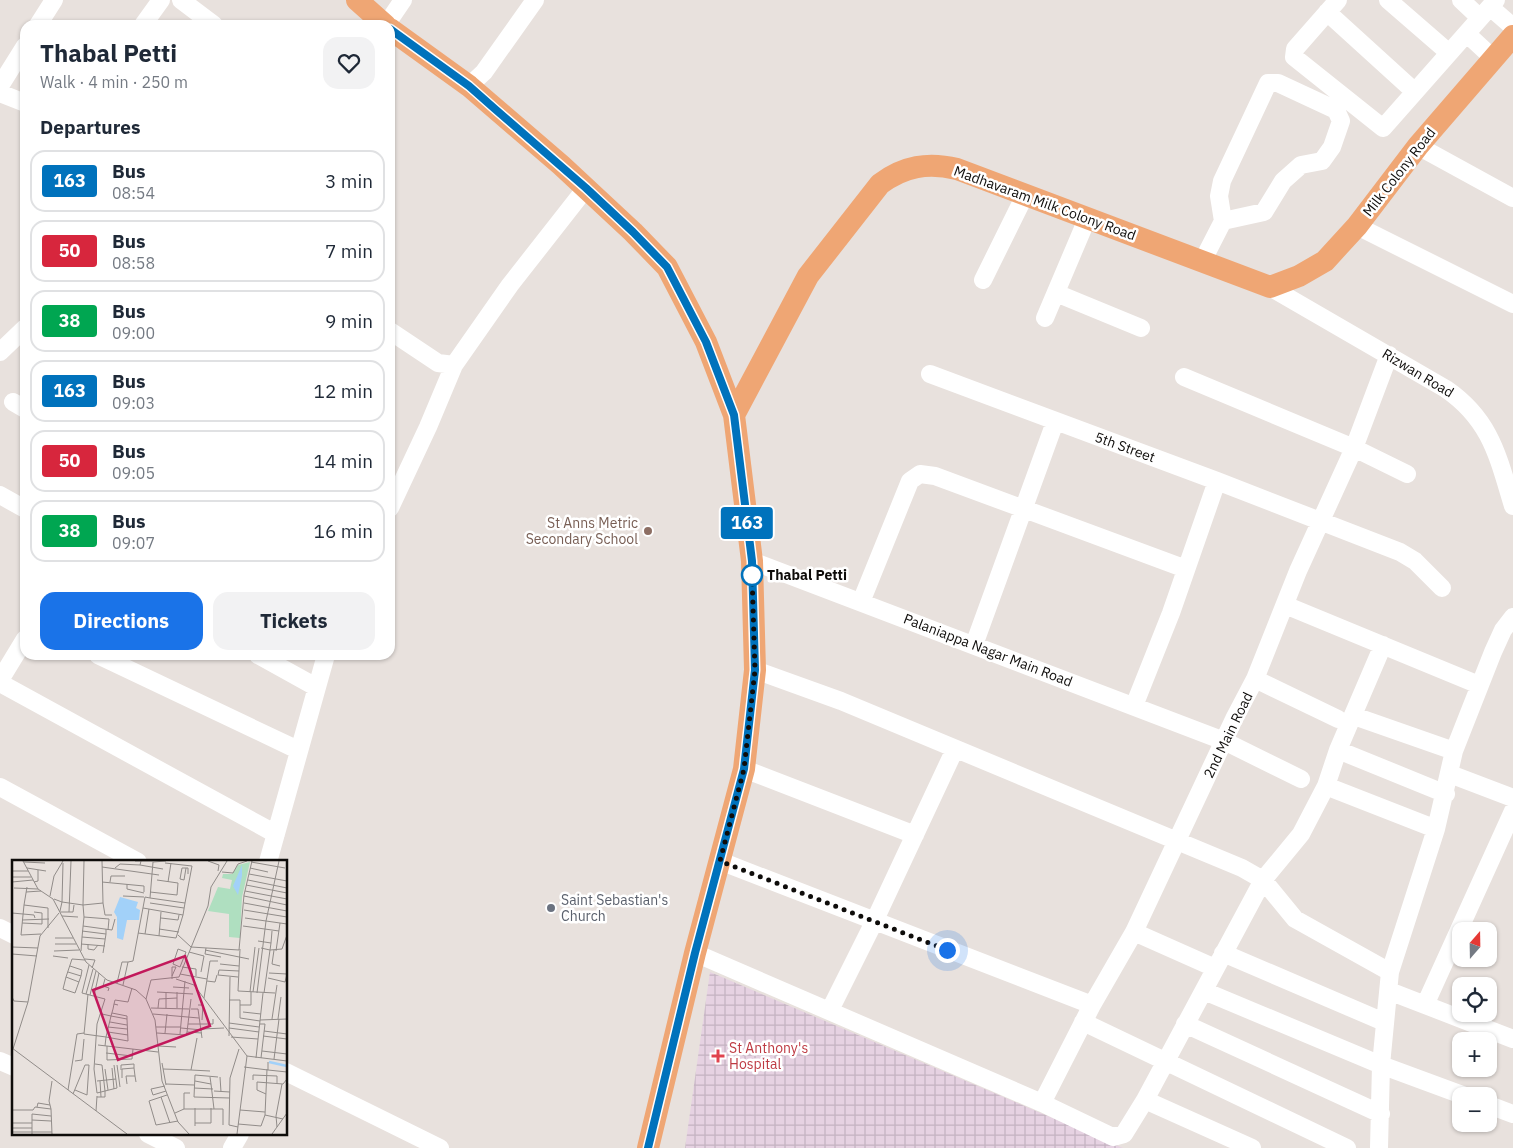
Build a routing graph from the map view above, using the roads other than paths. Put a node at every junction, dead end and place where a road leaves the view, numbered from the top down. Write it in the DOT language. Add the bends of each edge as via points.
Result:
graph roads {
  1 [pos="54,0"];
  2 [pos="161,0"];
  3 [pos="181,0"];
  4 [pos="357,0"];
  5 [pos="402,0"];
  6 [pos="535,0"];
  7 [pos="1388,0"];
  8 [pos="1461,0"];
  9 [pos="1332,6"];
  10 [pos="1488,8"];
  11 [pos="41,20"];
  12 [pos="147,20"];
  13 [pos="207,20"];
  14 [pos="380,20"];
  15 [pos="389,20"];
  16 [pos="1513,27"];
  17 [pos="395,33"];
  18 [pos="1467,34"];
  19 [pos="1513,36"];
  20 [pos="1448,52"];
  21 [pos="20,54"];
  22 [pos="1494,59"];
  23 [pos="0,86"];
  24 [pos="469,86"];
  25 [pos="1414,92"];
  26 [pos="0,93"];
  27 [pos="20,101"];
  28 [pos="1418,146"];
  29 [pos="586,188"];
  30 [pos="1025,195"];
  31 [pos="1513,198"];
  32 [pos="1087,218"];
  33 [pos="1223,221"];
  34 [pos="1357,226"];
  35 [pos="1202,262"];
  36 [pos="983,280"];
  37 [pos="1270,287"];
  38 [pos="1056,293"];
  39 [pos="1513,304"];
  40 [pos="1045,318"];
  41 [pos="1140,328"];
  42 [pos="20,333"];
  43 [pos="395,334"];
  44 [pos="0,352"];
  45 [pos="1389,355"];
  46 [pos="454,366"];
  47 [pos="930,374"];
  48 [pos="1184,377"];
  49 [pos="734,415"];
  50 [pos="1055,422"];
  51 [pos="1354,448"];
  52 [pos="1407,474"];
  53 [pos="1217,481"];
  54 [pos="0,495"];
  55 [pos="395,497"];
  56 [pos="20,506"];
  57 [pos="1513,506"];
  58 [pos="1024,509"];
  59 [pos="1320,521"];
  60 [pos="752,561"];
  61 [pos="1186,569"];
  62 [pos="1442,588"];
  63 [pos="861,602"];
  64 [pos="1285,605"];
  65 [pos="1513,617"];
  66 [pos="974,645"];
  67 [pos="1383,645"];
  68 [pos="20,648"];
  69 [pos="109,660"];
  70 [pos="267,660"];
  71 [pos="324,660"];
  72 [pos="755,670"];
  73 [pos="1255,679"];
  74 [pos="0,682"];
  75 [pos="1479,685"];
  76 [pos="316,687"];
  77 [pos="1134,706"];
  78 [pos="1346,717"];
  79 [pos="1224,741"];
  80 [pos="956,749"];
  81 [pos="298,750"];
  82 [pos="1338,750"];
  83 [pos="1454,751"];
  84 [pos="744,769"];
  85 [pos="1450,774"];
  86 [pos="1301,779"];
  87 [pos="0,786"];
  88 [pos="1326,786"];
  89 [pos="1446,794"];
  90 [pos="1513,798"];
  91 [pos="1513,812"];
  92 [pos="1436,829"];
  93 [pos="276,834"];
  94 [pos="915,835"];
  95 [pos="1177,842"];
  96 [pos="134,860"];
  97 [pos="269,860"];
  98 [pos="720,861"];
  99 [pos="1263,880"];
  100 [pos="874,922"];
  101 [pos="1134,932"];
  102 [pos="695,953"];
  103 [pos="1219,961"];
  104 [pos="1390,972"];
  105 [pos="1204,991"];
  106 [pos="1389,991"];
  107 [pos="1092,1005"];
  108 [pos="1425,1006"];
  109 [pos="830,1010"];
  110 [pos="1084,1022"];
  111 [pos="1384,1022"];
  112 [pos="1185,1024"];
  113 [pos="1513,1039"];
  114 [pos="0,1060"];
  115 [pos="1166,1060"];
  116 [pos="1381,1065"];
  117 [pos="12,1066"];
  118 [pos="288,1073"];
  119 [pos="1452,1091"];
  120 [pos="1145,1100"];
  121 [pos="1042,1103"];
  122 [pos="1497,1108"];
  123 [pos="1381,1114"];
  124 [pos="1513,1114"];
  125 [pos="152,1136"];
  126 [pos="239,1136"];
  127 [pos="176,1148"];
  128 [pos="232,1148"];
  129 [pos="440,1148"];
  130 [pos="648,1148"];
  131 [pos="1252,1148"];
  132 [pos="1347,1148"];
  133 [pos="1379,1148"];
  1 -- 11 [label="street"];
  2 -- 12 [label="street"];
  3 -- 13 [label="street"];
  4 -- 14 [label="main road"];
  5 -- 15 [label="street"];
  6 -- 24 [label="street" via="484,72"];
  7 -- 20 [label="street"];
  8 -- 10 [label="street"];
  9 -- 25 [label="street"];
  9 -- 25 [label="street" via="1295,49 1294,57 1383,128"];
  10 -- 16 [label="street"];
  10 -- 18 [label="street"];
  17 -- 24 [label="main road"];
  18 -- 20 [label="street"];
  18 -- 22 [label="street"];
  19 -- 22 [label="main road, Milk Colony Road"];
  20 -- 25 [label="street"];
  21 -- 23 [label="street"];
  22 -- 28 [label="main road, Milk Colony Road"];
  24 -- 29 [label="main road"];
  26 -- 27 [label="street"];
  28 -- 31 [label="street"];
  28 -- 34 [label="main road, Milk Colony Road"];
  29 -- 46 [label="street" via="510,285"];
  29 -- 49 [label="main road" via="667,267 706,342"];
  30 -- 32 [label="main road, Madhavaram Milk Colony Road"];
  30 -- 36 [label="street"];
  30 -- 49 [label="main road, Madhavaram Milk Colony Road" via="942,166 917,166 893,174 880,184 808,276"];
  32 -- 35 [label="main road, Madhavaram Milk Colony Road"];
  32 -- 38 [label="street"];
  33 -- 33 [label="street" via="1219,196 1222,181 1268,84 1278,83 1336,110 1342,121 1332,147 1322,161 1301,165 1283,181 1264,212"];
  33 -- 35 [label="street"];
  34 -- 37 [label="main road, Milk Colony Road" via="1325,261"];
  34 -- 39 [label="street"];
  35 -- 37 [label="main road, Madhavaram Milk Colony Road"];
  37 -- 45 [label="street, Rizwan Road"];
  38 -- 40 [label="street"];
  38 -- 41 [label="street"];
  42 -- 44 [label="street"];
  43 -- 46 [label="street" via="438,363"];
  45 -- 51 [label="street, 2nd Main Road"];
  45 -- 57 [label="street, Rizwan Road" via="1466,402 1502,465"];
  46 -- 55 [label="street"];
  47 -- 50 [label="street, 5th Street"];
  48 -- 51 [label="street"];
  49 -- 60 [label="main road"];
  50 -- 53 [label="street, 5th Street"];
  50 -- 58 [label="street"];
  51 -- 52 [label="street"];
  51 -- 59 [label="street, 2nd Main Road"];
  53 -- 59 [label="street, 5th Street"];
  53 -- 61 [label="street"];
  54 -- 56 [label="street"];
  58 -- 61 [label="street"];
  58 -- 63 [label="street" via="935,476 920,474 910,481"];
  58 -- 66 [label="street"];
  59 -- 62 [label="street, 5th Street" via="1408,555"];
  59 -- 64 [label="street, 2nd Main Road"];
  60 -- 63 [label="street, Palaniappa Nagar Main Road"];
  60 -- 72 [label="main road"];
  61 -- 77 [label="street"];
  63 -- 66 [label="street, Palaniappa Nagar Main Road"];
  64 -- 67 [label="street"];
  64 -- 73 [label="street, 2nd Main Road"];
  65 -- 75 [label="street" via="1503,630"];
  66 -- 77 [label="street, Palaniappa Nagar Main Road"];
  67 -- 75 [label="street"];
  67 -- 78 [label="street"];
  68 -- 74 [label="street"];
  69 -- 81 [label="street"];
  70 -- 76 [label="street"];
  71 -- 76 [label="street"];
  72 -- 80 [label="street" via="841,701"];
  72 -- 84 [label="main road"];
  73 -- 78 [label="street"];
  73 -- 79 [label="street, 2nd Main Road"];
  74 -- 93 [label="street"];
  75 -- 83 [label="street"];
  76 -- 81 [label="street"];
  77 -- 79 [label="street, Palaniappa Nagar Main Road"];
  78 -- 82 [label="street"];
  78 -- 83 [label="street"];
  79 -- 86 [label="street, Palaniappa Nagar Main Road"];
  79 -- 95 [label="street, 2nd Main Road"];
  80 -- 94 [label="street"];
  80 -- 95 [label="street"];
  81 -- 93 [label="street"];
  82 -- 88 [label="street"];
  82 -- 89 [label="street"];
  83 -- 85 [label="street"];
  84 -- 94 [label="street"];
  84 -- 98 [label="main road"];
  85 -- 89 [label="street"];
  85 -- 90 [label="street"];
  87 -- 96 [label="street"];
  88 -- 92 [label="street"];
  88 -- 99 [label="street" via="1297,841"];
  89 -- 92 [label="street"];
  91 -- 108 [label="street"];
  92 -- 104 [label="street"];
  93 -- 97 [label="street"];
  94 -- 100 [label="street"];
  95 -- 99 [label="street"];
  95 -- 101 [label="street, 2nd Main Road"];
  98 -- 100 [label="street"];
  98 -- 102 [label="main road"];
  99 -- 103 [label="street"];
  99 -- 104 [label="street" via="1294,919"];
  100 -- 107 [label="street"];
  100 -- 109 [label="street"];
  101 -- 103 [label="street"];
  101 -- 107 [label="street, 2nd Main Road"];
  102 -- 109 [label="street"];
  102 -- 130 [label="main road"];
  103 -- 105 [label="street"];
  103 -- 111 [label="street"];
  104 -- 106 [label="street"];
  105 -- 112 [label="street"];
  105 -- 116 [label="street"];
  106 -- 108 [label="street"];
  106 -- 111 [label="street"];
  107 -- 110 [label="street, 2nd Main Road"];
  108 -- 113 [label="street"];
  109 -- 121 [label="street"];
  110 -- 115 [label="street"];
  110 -- 121 [label="street, 2nd Main Road"];
  111 -- 116 [label="street"];
  112 -- 115 [label="street"];
  112 -- 123 [label="street"];
  114 -- 117 [label="street"];
  115 -- 120 [label="street"];
  115 -- 132 [label="street"];
  116 -- 119 [label="street"];
  116 -- 123 [label="street"];
  118 -- 129 [label="street"];
  120 -- 121 [label="street" via="1124,1134 1117,1137"];
  120 -- 131 [label="street"];
  122 -- 124 [label="street"];
  123 -- 133 [label="street"];
  125 -- 127 [label="street"];
  126 -- 128 [label="street"];
}
